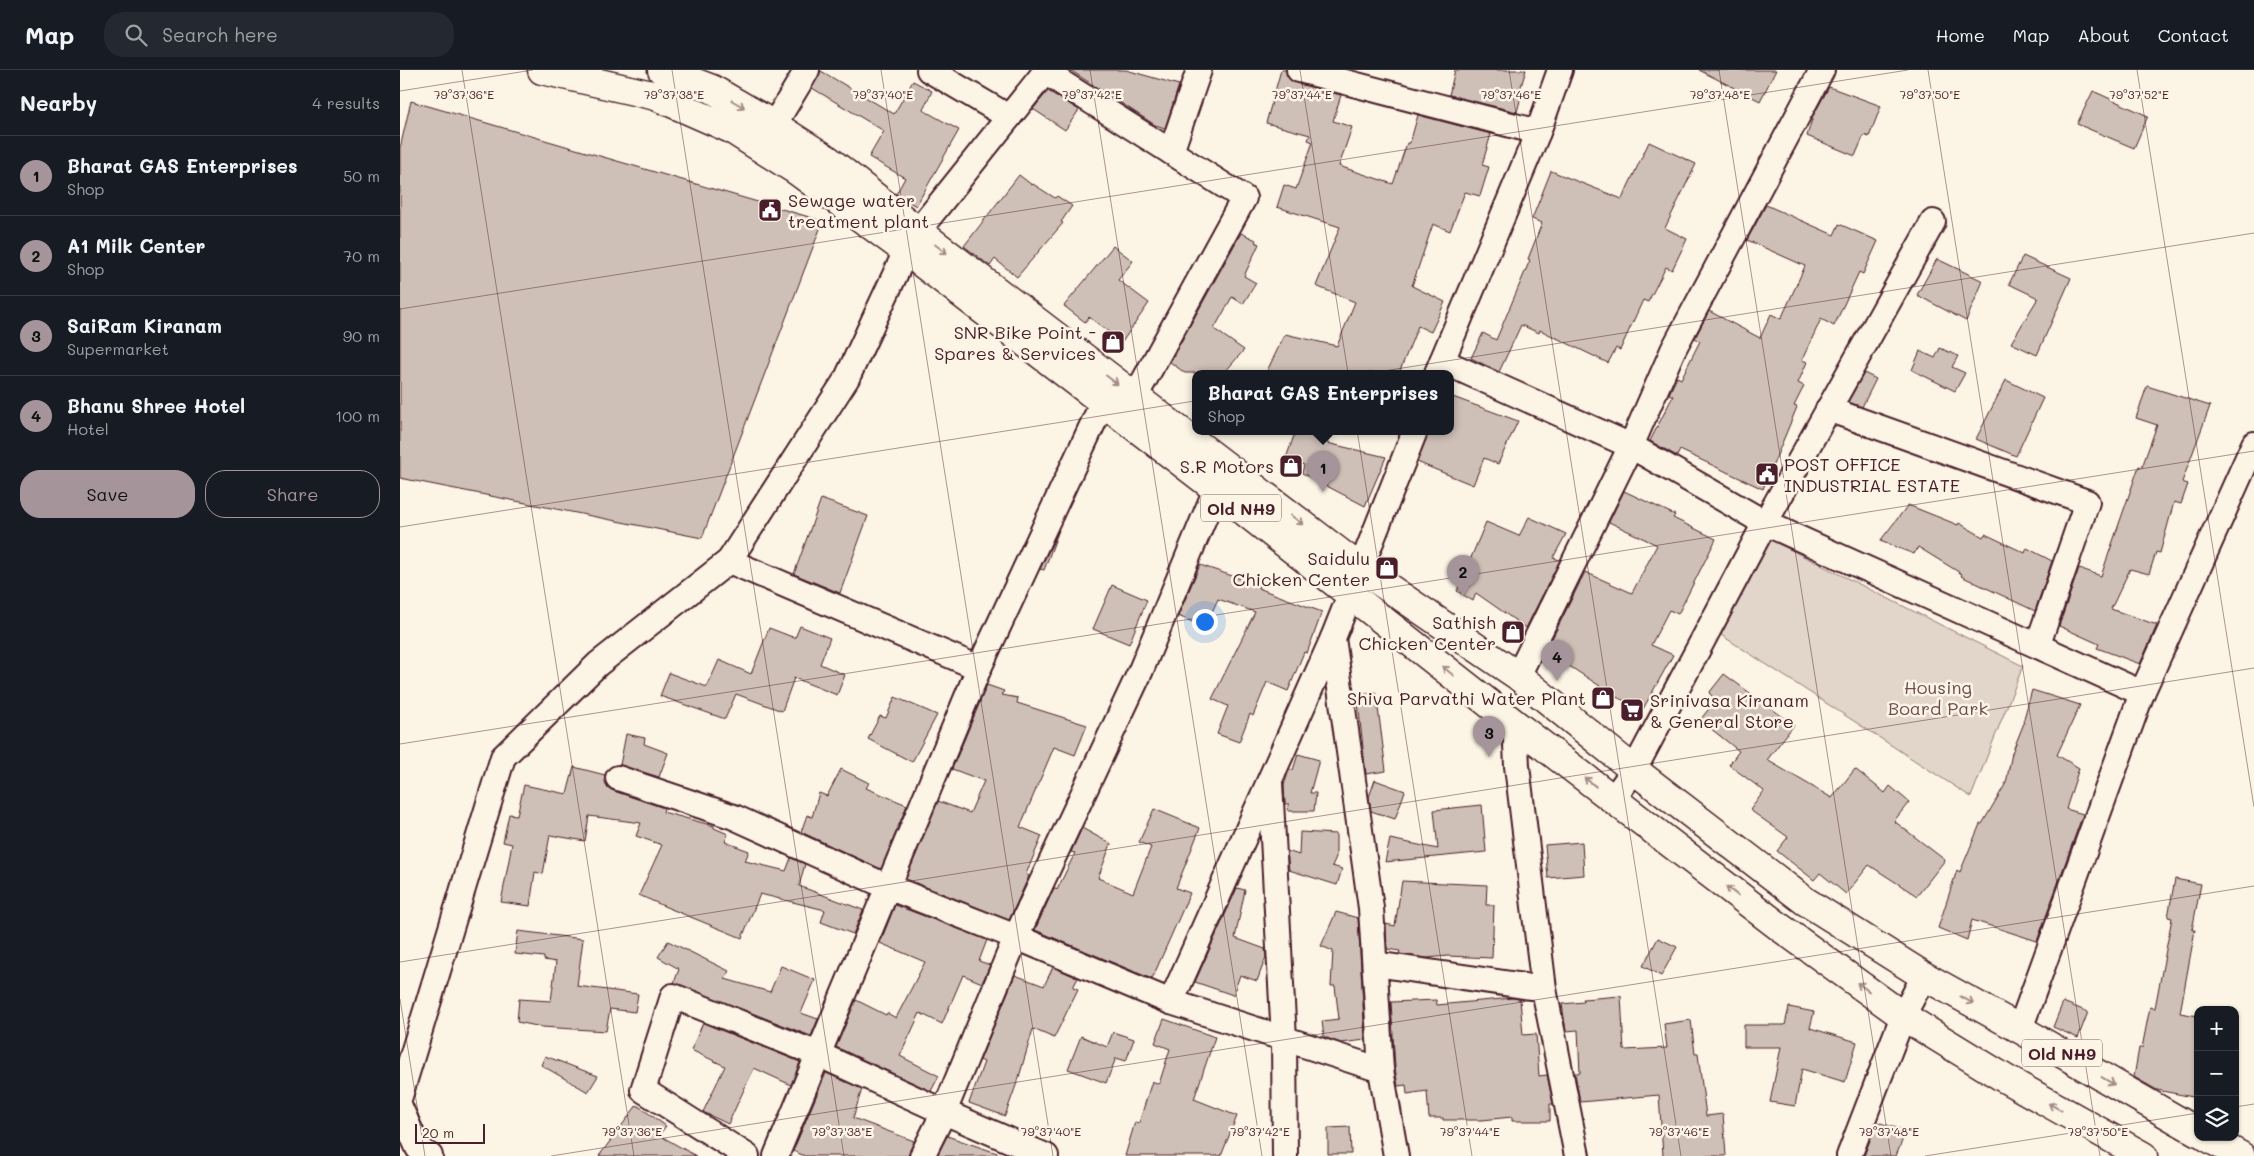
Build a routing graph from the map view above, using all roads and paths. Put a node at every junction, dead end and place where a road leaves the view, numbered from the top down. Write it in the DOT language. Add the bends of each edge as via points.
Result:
graph roads {
  1 [pos="542,70"];
  2 [pos="662,70"];
  3 [pos="808,70"];
  4 [pos="929,70"];
  5 [pos="1199,70"];
  6 [pos="1299,70"];
  7 [pos="1560,70"];
  8 [pos="1822,70"];
  9 [pos="1045,71"];
  10 [pos="1009,117"];
  11 [pos="774,124"];
  12 [pos="1538,132"];
  13 [pos="1171,152"];
  14 [pos="1933,222"];
  15 [pos="912,241"];
  16 [pos="1440,367"];
  17 [pos="1454,373"];
  18 [pos="1135,397"];
  19 [pos="1103,402"];
  20 [pos="1828,408"];
  21 [pos="1413,435"];
  22 [pos="2254,444"];
  23 [pos="1631,446"];
  24 [pos="1216,489"];
  25 [pos="1765,524"];
  26 [pos="729,561"];
  27 [pos="1356,581"];
  28 [pos="1333,638"];
  29 [pos="2038,644"];
  30 [pos="979,668"];
  31 [pos="1518,676"];
  32 [pos="2142,693"];
  33 [pos="1515,724"];
  34 [pos="1634,770"];
  35 [pos="618,778"];
  36 [pos="1270,780"];
  37 [pos="1613,799"];
  38 [pos="888,887"];
  39 [pos="1016,937"];
  40 [pos="1375,964"];
  41 [pos="1924,976"];
  42 [pos="1544,989"];
  43 [pos="1171,1002"];
  44 [pos="1903,1016"];
  45 [pos="2020,1029"];
  46 [pos="1284,1039"];
  47 [pos="820,1054"];
  48 [pos="1381,1070"];
  49 [pos="400,1096"];
  50 [pos="400,1107"];
  51 [pos="944,1112"];
  52 [pos="2194,1130"];
  53 [pos="2214,1141"];
  54 [pos="430,1156"];
  55 [pos="747,1156"];
  56 [pos="776,1156"];
  57 [pos="922,1156"];
  58 [pos="1046,1156"];
  59 [pos="1285,1156"];
  60 [pos="1396,1156"];
  61 [pos="1577,1156"];
  62 [pos="1849,1156"];
  63 [pos="2143,1156"];
  64 [pos="2241,1156"];
  1 -- 15 [label="main road, Old NH9" via="656,96 731,129"];
  2 -- 11 [label="main road, Old NH9, one-way" via="712,88"];
  3 -- 11 [label="street"];
  4 -- 10 [label="street"];
  5 -- 13 [label="street"];
  6 -- 12 [label="street"];
  7 -- 12 [label="street"];
  8 -- 23 [label="street" via="1673,350"];
  9 -- 10 [label="street"];
  9 -- 13 [label="street"];
  10 -- 15 [label="street"];
  11 -- 15 [label="main road, Old NH9" via="827,159"];
  12 -- 16 [label="street"];
  13 -- 18 [label="street" via="1244,198"];
  14 -- 20 [label="street"];
  15 -- 18 [label="main road, Old NH9, one-way"];
  15 -- 19 [label="main road, Old NH9"];
  15 -- 26 [label="street" via="847,378"];
  17 -- 23 [label="street"];
  18 -- 27 [label="main road, Old NH9, one-way"];
  19 -- 24 [label="main road, Old NH9"];
  19 -- 30 [label="street"];
  20 -- 25 [label="street"];
  20 -- 29 [label="street" via="2087,502"];
  21 -- 27 [label="street"];
  22 -- 32 [label="street"];
  23 -- 25 [label="street"];
  23 -- 31 [label="street"];
  24 -- 27 [label="main road, Old NH9"];
  24 -- 39 [label="street" via="1141,670"];
  25 -- 29 [label="street"];
  25 -- 34 [label="street"];
  26 -- 30 [label="street"];
  26 -- 49 [label="street" via="598,664 504,757"];
  27 -- 28 [label="street"];
  27 -- 31 [label="main road, Old NH9"];
  33 -- 27 [label="main road, Old NH9, one-way"];
  28 -- 36 [label="street"];
  28 -- 40 [label="street" via="1371,908"];
  29 -- 32 [label="street"];
  30 -- 38 [label="street"];
  31 -- 34 [label="main road, Old NH9"];
  32 -- 45 [label="street"];
  37 -- 33 [label="main road, Old NH9, one-way"];
  33 -- 42 [label="street" via="1517,766"];
  34 -- 37 [label="street"];
  34 -- 41 [label="main road, Old NH9" via="1805,901"];
  35 -- 38 [label="street" via="734,817"];
  36 -- 43 [label="street"];
  36 -- 46 [label="street"];
  44 -- 37 [label="main road, Old NH9, one-way" via="1781,928"];
  38 -- 39 [label="street"];
  38 -- 47 [label="street"];
  39 -- 43 [label="street"];
  39 -- 51 [label="street"];
  40 -- 42 [label="street"];
  40 -- 48 [label="street"];
  41 -- 44 [label="street"];
  41 -- 45 [label="main road, Old NH9, one-way"];
  42 -- 61 [label="street"];
  43 -- 46 [label="street"];
  44 -- 62 [label="street"];
  63 -- 44 [label="main road, Old NH9, one-way" via="2004,1078"];
  45 -- 52 [label="main road, Old NH9, one-way"];
  46 -- 48 [label="street"];
  46 -- 59 [label="street"];
  47 -- 51 [label="street"];
  47 -- 55 [label="street" via="673,996 643,1090"];
  47 -- 56 [label="street"];
  48 -- 60 [label="street"];
  50 -- 54 [label="street" via="418,1148"];
  51 -- 57 [label="street"];
  51 -- 58 [label="street"];
  53 -- 64 [label="main road"];
}
